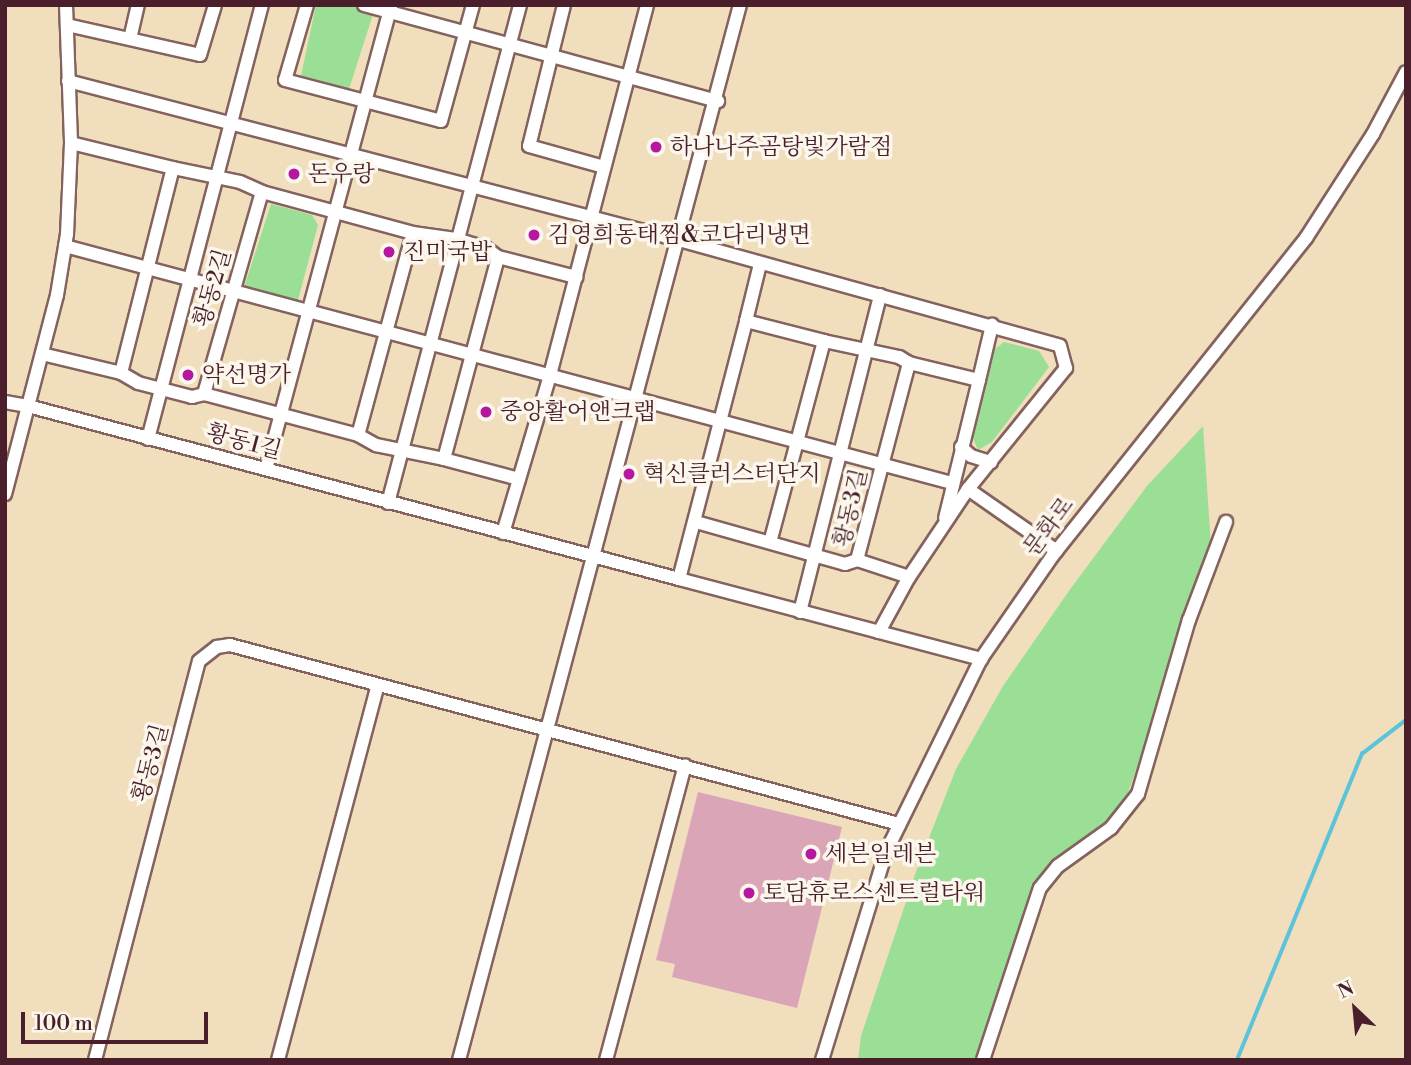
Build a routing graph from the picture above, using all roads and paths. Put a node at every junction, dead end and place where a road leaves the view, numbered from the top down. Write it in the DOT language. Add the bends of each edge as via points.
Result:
graph roads {
  1 [pos="66,5"];
  2 [pos="138,5"];
  3 [pos="215,5"];
  4 [pos="262,5"];
  5 [pos="307,5"];
  6 [pos="364,5"];
  7 [pos="473,5"];
  8 [pos="520,5"];
  9 [pos="564,5"];
  10 [pos="647,5"];
  11 [pos="740,5"];
  12 [pos="390,9"];
  13 [pos="67,25"];
  14 [pos="466,33"];
  15 [pos="130,39"];
  16 [pos="509,45"];
  17 [pos="552,56"];
  18 [pos="1406,72"];
  19 [pos="629,77"];
  20 [pos="68,81"];
  21 [pos="718,101"];
  22 [pos="366,102"];
  23 [pos="231,124"];
  24 [pos="71,143"];
  25 [pos="353,156"];
  26 [pos="604,167"];
  27 [pos="173,168"];
  28 [pos="217,177"];
  29 [pos="470,188"];
  30 [pos="262,192"];
  31 [pos="337,213"];
  32 [pos="592,218"];
  33 [pos="413,233"];
  34 [pos="456,239"];
  35 [pos="679,240"];
  36 [pos="65,246"];
  37 [pos="498,257"];
  38 [pos="760,264"];
  39 [pos="147,268"];
  40 [pos="576,276"];
  41 [pos="190,279"];
  42 [pos="234,291"];
  43 [pos="880,295"];
  44 [pos="310,312"];
  45 [pos="746,321"];
  46 [pos="992,325"];
  47 [pos="388,331"];
  48 [pos="824,341"];
  49 [pos="430,343"];
  50 [pos="867,349"];
  51 [pos="42,354"];
  52 [pos="472,355"];
  53 [pos="909,363"];
  54 [pos="121,373"];
  55 [pos="550,375"];
  56 [pos="979,380"];
  57 [pos="161,389"];
  58 [pos="204,394"];
  59 [pos="637,399"];
  60 [pos="5,402"];
  61 [pos="28,406"];
  62 [pos="281,416"];
  63 [pos="722,421"];
  64 [pos="358,435"];
  65 [pos="148,439"];
  66 [pos="797,441"];
  67 [pos="961,447"];
  68 [pos="401,452"];
  69 [pos="842,453"];
  70 [pos="444,459"];
  71 [pos="991,462"];
  72 [pos="884,463"];
  73 [pos="266,470"];
  74 [pos="519,479"];
  75 [pos="952,482"];
  76 [pos="968,489"];
  77 [pos="5,494"];
  78 [pos="388,503"];
  79 [pos="696,522"];
  80 [pos="944,522"];
  81 [pos="1226,522"];
  82 [pos="503,533"];
  83 [pos="771,539"];
  84 [pos="1057,551"];
  85 [pos="815,555"];
  86 [pos="594,559"];
  87 [pos="857,560"];
  88 [pos="909,577"];
  89 [pos="680,579"];
  90 [pos="800,612"];
  91 [pos="879,632"];
  92 [pos="981,659"];
  93 [pos="378,685"];
  94 [pos="547,729"];
  95 [pos="684,765"];
  96 [pos="899,824"];
  97 [pos="95,1060"];
  98 [pos="278,1060"];
  99 [pos="459,1060"];
  100 [pos="606,1060"];
  101 [pos="822,1060"];
  102 [pos="983,1060"];
  1 -- 13 [label="street"];
  2 -- 15 [label="street"];
  3 -- 15 [label="street" via="200,55"];
  4 -- 23 [label="street"];
  5 -- 22 [label="street" via="285,80"];
  6 -- 12 [label="street"];
  7 -- 14 [label="street"];
  8 -- 16 [label="street"];
  9 -- 17 [label="street"];
  10 -- 19 [label="street"];
  11 -- 21 [label="street"];
  12 -- 14 [label="street"];
  12 -- 22 [label="street"];
  13 -- 15 [label="street"];
  13 -- 20 [label="street"];
  14 -- 16 [label="street"];
  14 -- 22 [label="street" via="441,121"];
  16 -- 17 [label="street"];
  16 -- 29 [label="street"];
  17 -- 19 [label="street"];
  17 -- 26 [label="street" via="529,146"];
  18 -- 84 [label="street, 문화로" via="1373,134 1306,237"];
  19 -- 21 [label="street"];
  19 -- 26 [label="street"];
  20 -- 23 [label="street"];
  20 -- 24 [label="street"];
  21 -- 35 [label="street"];
  22 -- 25 [label="street"];
  23 -- 25 [label="street"];
  23 -- 28 [label="street"];
  24 -- 27 [label="street"];
  24 -- 36 [label="street"];
  25 -- 29 [label="street"];
  25 -- 31 [label="street"];
  26 -- 32 [label="street"];
  27 -- 28 [label="street"];
  27 -- 39 [label="street"];
  28 -- 30 [label="street"];
  28 -- 41 [label="street"];
  29 -- 32 [label="street"];
  29 -- 34 [label="street"];
  30 -- 31 [label="street"];
  30 -- 42 [label="street, 황동2길"];
  31 -- 33 [label="street"];
  31 -- 44 [label="street"];
  32 -- 35 [label="street"];
  32 -- 40 [label="street"];
  33 -- 34 [label="street"];
  33 -- 47 [label="street"];
  34 -- 37 [label="street" via="486,248"];
  34 -- 49 [label="street"];
  35 -- 38 [label="street"];
  35 -- 59 [label="street"];
  36 -- 39 [label="street"];
  36 -- 51 [label="street"];
  37 -- 40 [label="street"];
  37 -- 52 [label="street"];
  38 -- 43 [label="street"];
  38 -- 45 [label="street"];
  39 -- 41 [label="street"];
  39 -- 54 [label="street"];
  40 -- 55 [label="street"];
  41 -- 42 [label="street"];
  41 -- 57 [label="street"];
  42 -- 44 [label="street"];
  42 -- 58 [label="street, 황동2길"];
  43 -- 46 [label="street"];
  43 -- 50 [label="street"];
  44 -- 47 [label="street"];
  44 -- 62 [label="street"];
  45 -- 48 [label="street"];
  45 -- 63 [label="street"];
  46 -- 56 [label="street"];
  46 -- 71 [label="street" via="1060,346 1066,368"];
  47 -- 49 [label="street"];
  47 -- 64 [label="street"];
  48 -- 50 [label="street"];
  48 -- 66 [label="street"];
  49 -- 52 [label="street"];
  49 -- 68 [label="street"];
  50 -- 53 [label="street"];
  50 -- 69 [label="street"];
  51 -- 54 [label="street"];
  51 -- 61 [label="street"];
  52 -- 55 [label="street"];
  52 -- 70 [label="street"];
  53 -- 56 [label="street"];
  53 -- 72 [label="street, 황동3길"];
  54 -- 57 [label="street"];
  55 -- 59 [label="street"];
  55 -- 74 [label="street"];
  56 -- 67 [label="street"];
  57 -- 58 [label="street" via="192,397"];
  57 -- 65 [label="street"];
  58 -- 62 [label="street"];
  59 -- 63 [label="street"];
  59 -- 86 [label="street"];
  60 -- 61 [label="street, 황동1길"];
  61 -- 65 [label="street, 황동1길"];
  61 -- 77 [label="street"];
  62 -- 64 [label="street"];
  62 -- 73 [label="street"];
  63 -- 66 [label="street"];
  63 -- 79 [label="street"];
  64 -- 68 [label="street"];
  65 -- 73 [label="street, 황동1길"];
  66 -- 69 [label="street"];
  66 -- 83 [label="street"];
  67 -- 71 [label="street" via="971,456"];
  67 -- 75 [label="street"];
  68 -- 70 [label="street"];
  68 -- 78 [label="street"];
  69 -- 72 [label="street"];
  69 -- 85 [label="street"];
  70 -- 74 [label="street"];
  71 -- 76 [label="street"];
  72 -- 75 [label="street"];
  72 -- 87 [label="street, 황동3길"];
  73 -- 78 [label="street, 황동1길"];
  74 -- 82 [label="street"];
  75 -- 80 [label="street"];
  76 -- 80 [label="street"];
  76 -- 84 [label="street"];
  78 -- 82 [label="street, 황동1길"];
  79 -- 83 [label="street"];
  79 -- 89 [label="street"];
  80 -- 88 [label="street"];
  81 -- 102 [label="street" via="1189,620 1138,794 1111,828 1058,866 1040,888"];
  82 -- 86 [label="street, 황동1길"];
  83 -- 85 [label="street"];
  84 -- 92 [label="street, 문화로"];
  85 -- 87 [label="street" via="845,564"];
  85 -- 90 [label="street"];
  86 -- 89 [label="street"];
  86 -- 94 [label="street"];
  87 -- 88 [label="street, 황동3길"];
  88 -- 91 [label="street"];
  89 -- 90 [label="street"];
  90 -- 91 [label="street"];
  91 -- 92 [label="street"];
  92 -- 96 [label="street, 문화로"];
  93 -- 94 [label="street, 황동3길"];
  93 -- 97 [label="street, 황동3길" via="230,645 207,652 199,662"];
  93 -- 98 [label="street"];
  94 -- 95 [label="street, 황동3길"];
  94 -- 99 [label="street"];
  95 -- 96 [label="street, 황동3길"];
  95 -- 100 [label="street"];
  96 -- 101 [label="street, 문화로"];
}
